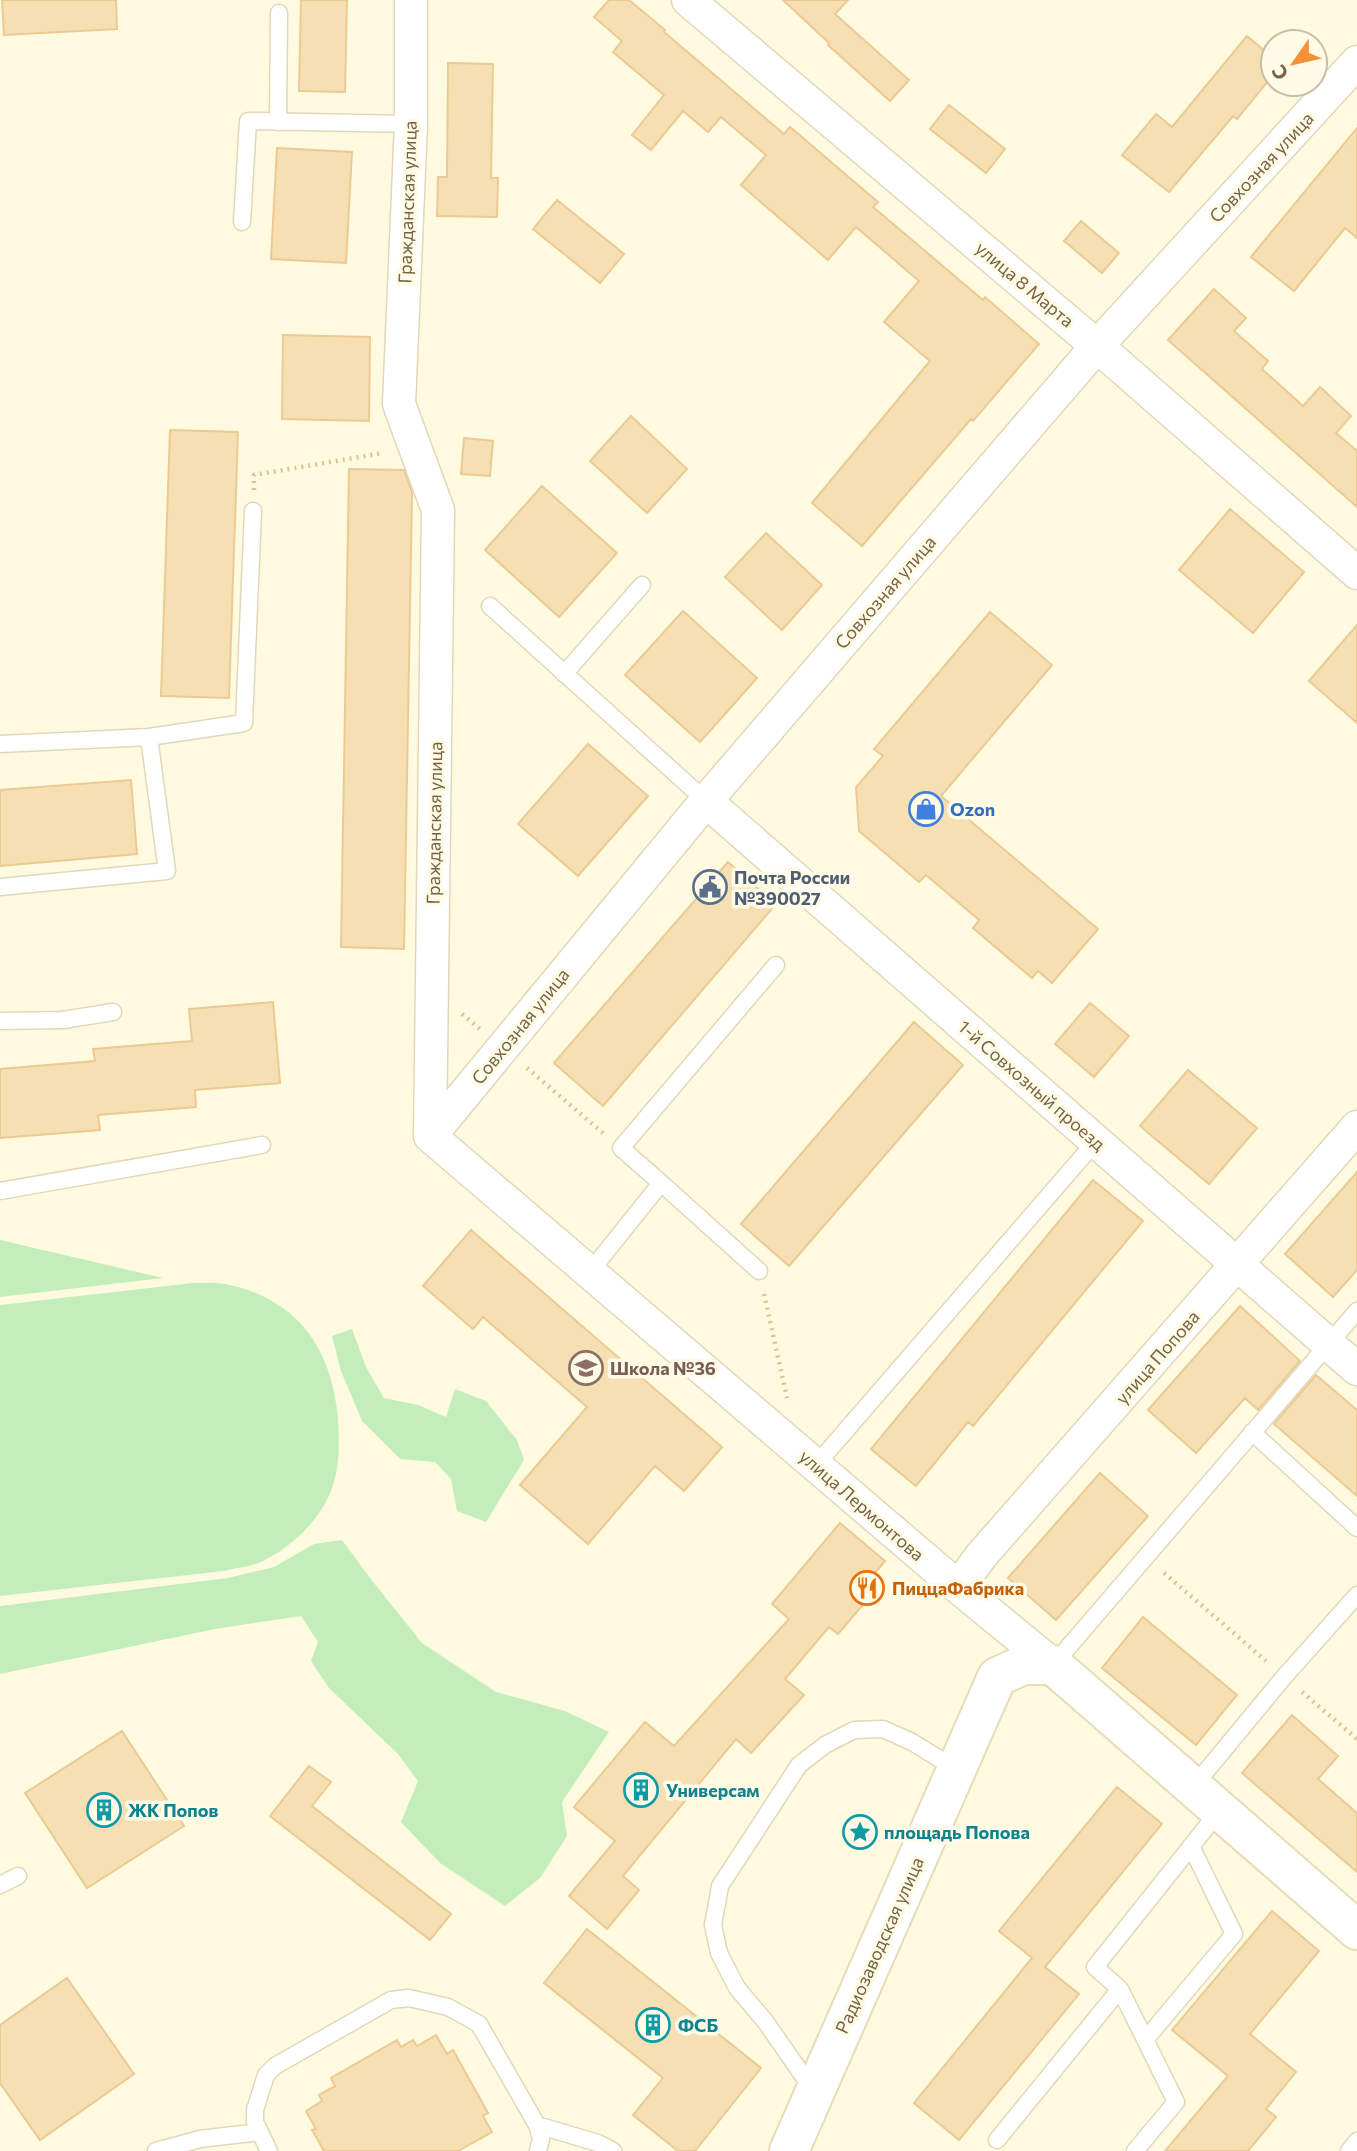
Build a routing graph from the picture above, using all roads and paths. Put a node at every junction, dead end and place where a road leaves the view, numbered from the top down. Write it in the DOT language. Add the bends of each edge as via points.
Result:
graph roads {
  1 [pos="411,0"];
  2 [pos="688,0"];
  3 [pos="279,13"];
  4 [pos="1357,62"];
  5 [pos="278,122"];
  6 [pos="411,124"];
  7 [pos="242,222"];
  8 [pos="1097,345"];
  9 [pos="415,448"];
  10 [pos="253,511"];
  11 [pos="1357,573"];
  12 [pos="642,585"];
  13 [pos="490,606"];
  14 [pos="564,674"];
  15 [pos="149,737"];
  16 [pos="0,744"];
  17 [pos="706,801"];
  18 [pos="0,887"];
  19 [pos="776,965"];
  20 [pos="113,1012"];
  21 [pos="0,1021"];
  22 [pos="1357,1127"];
  23 [pos="430,1136"];
  24 [pos="1096,1141"];
  25 [pos="262,1145"];
  26 [pos="661,1183"];
  27 [pos="0,1191"];
  28 [pos="1238,1265"];
  29 [pos="759,1271"];
  30 [pos="589,1273"];
  31 [pos="1357,1311"];
  32 [pos="1328,1344"];
  33 [pos="1357,1370"];
  34 [pos="789,1406"];
  35 [pos="1252,1433"];
  36 [pos="816,1465"];
  37 [pos="1357,1528"];
  38 [pos="1144,1556"];
  39 [pos="958,1587"];
  40 [pos="1357,1595"];
  41 [pos="1053,1665"];
  42 [pos="1284,1677"];
  43 [pos="1357,1738"];
  44 [pos="956,1769"];
  45 [pos="1207,1798"];
  46 [pos="1191,1846"];
  47 [pos="18,1876"];
  48 [pos="0,1885"];
  49 [pos="1357,1930"];
  50 [pos="1120,1989"];
  51 [pos="1145,2040"];
  52 [pos="814,2092"];
  53 [pos="537,2125"];
  54 [pos="259,2132"];
  55 [pos="997,2140"];
  56 [pos="1357,2141"];
  57 [pos="156,2151"];
  58 [pos="270,2151"];
  59 [pos="538,2151"];
  60 [pos="613,2151"];
  61 [pos="789,2151"];
  62 [pos="1135,2151"];
  63 [pos="1349,2151"];
  1 -- 6 [label="street, Гражданская улица"];
  2 -- 8 [label="street, улица 8 Марта"];
  3 -- 5 [label="lane"];
  4 -- 8 [label="street, Совхозная улица"];
  5 -- 6 [label="lane"];
  5 -- 7 [label="lane" via="248,121"];
  6 -- 9 [label="street, Гражданская улица" via="399,404"];
  8 -- 11 [label="street, улица 8 Марта"];
  8 -- 17 [label="street, Совхозная улица"];
  9 -- 10 [label="path" via="254,475"];
  9 -- 23 [label="street, Гражданская улица" via="438,510"];
  10 -- 15 [label="lane" via="244,723"];
  12 -- 14 [label="lane"];
  13 -- 14 [label="lane"];
  14 -- 17 [label="lane"];
  15 -- 16 [label="lane"];
  15 -- 18 [label="lane" via="167,871"];
  17 -- 23 [label="street, Совхозная улица"];
  17 -- 24 [label="street, 1-й Совхозный проезд"];
  19 -- 26 [label="lane" via="621,1148"];
  20 -- 21 [label="lane" via="63,1020"];
  22 -- 28 [label="street, улица Попова"];
  23 -- 30 [label="street, улица Лермонтова"];
  24 -- 28 [label="street, 1-й Совхозный проезд"];
  24 -- 36 [label="lane"];
  25 -- 27 [label="lane"];
  26 -- 29 [label="lane"];
  26 -- 30 [label="lane"];
  28 -- 32 [label="street, 1-й Совхозный проезд"];
  28 -- 39 [label="street, улица Попова"];
  29 -- 34 [label="path"];
  30 -- 36 [label="street, улица Лермонтова"];
  31 -- 32 [label="lane"];
  32 -- 33 [label="street, 1-й Совхозный проезд"];
  32 -- 35 [label="lane"];
  35 -- 37 [label="lane"];
  35 -- 38 [label="lane"];
  36 -- 39 [label="street, улица Лермонтова"];
  38 -- 41 [label="lane"];
  38 -- 42 [label="path"];
  39 -- 41 [label="street, улица Лермонтова"];
  40 -- 42 [label="lane"];
  41 -- 44 [label="street, Радиозаводская улица" via="1023,1665 997,1677"];
  41 -- 45 [label="street, улица Лермонтова"];
  42 -- 43 [label="path"];
  42 -- 45 [label="lane"];
  44 -- 52 [label="street, Радиозаводская улица"];
  44 -- 52 [label="lane" via="883,1730 853,1730 799,1765 720,1886 713,1926 719,1953 737,1988"];
  45 -- 46 [label="lane"];
  45 -- 49 [label="street, улица Лермонтова"];
  46 -- 50 [label="lane" via="1095,1967"];
  46 -- 51 [label="lane" via="1234,1934"];
  47 -- 48 [label="lane"];
  50 -- 51 [label="lane"];
  50 -- 55 [label="lane"];
  51 -- 62 [label="lane" via="1176,2102"];
  52 -- 61 [label="street, Радиозаводская улица"];
  53 -- 54 [label="lane" via="479,2024 448,2007 400,1998 266,2075 255,2110"];
  53 -- 59 [label="lane"];
  53 -- 60 [label="lane"];
  54 -- 57 [label="lane" via="200,2138"];
  54 -- 58 [label="lane"];
  56 -- 63 [label="lane"];
}
